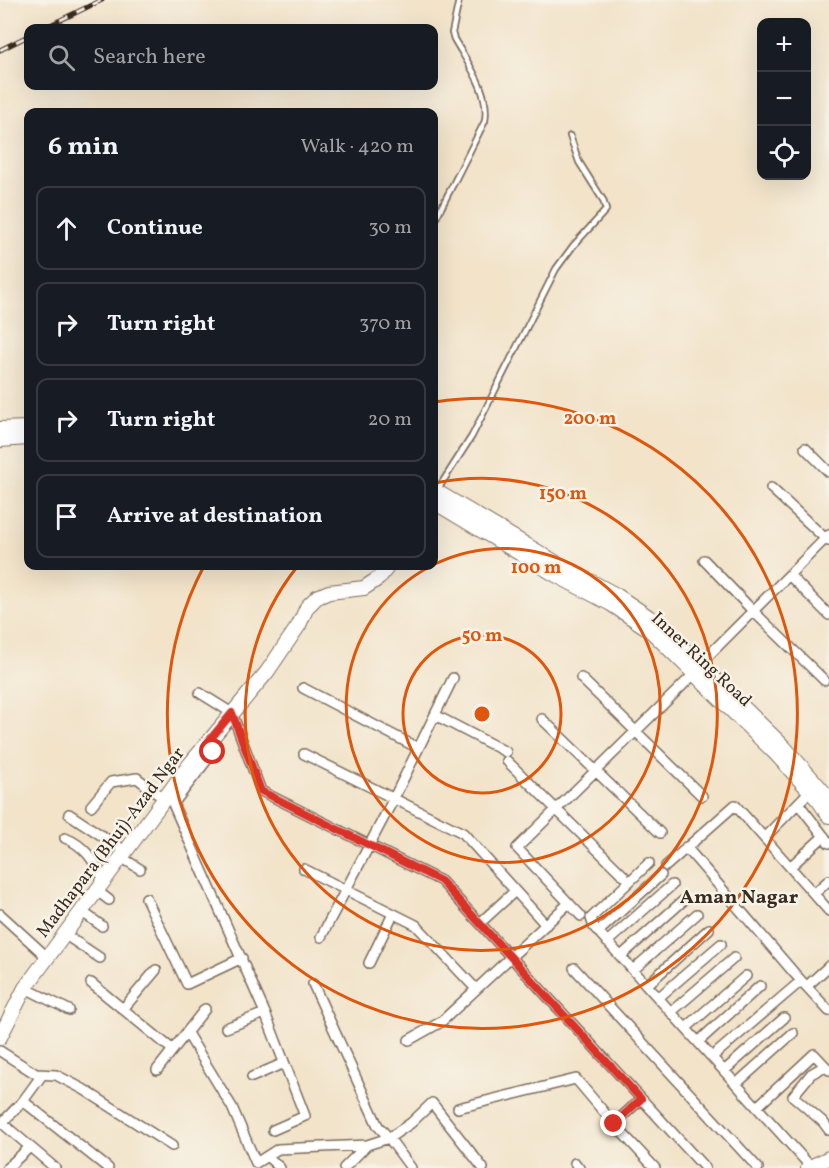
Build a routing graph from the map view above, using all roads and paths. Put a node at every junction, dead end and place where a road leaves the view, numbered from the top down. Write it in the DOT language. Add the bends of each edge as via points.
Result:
graph roads {
  1 [pos="459,0"];
  2 [pos="570,136"];
  3 [pos="438,214"];
  4 [pos="24,428"];
  5 [pos="0,429"];
  6 [pos="24,438"];
  7 [pos="0,440"];
  8 [pos="805,448"];
  9 [pos="829,472"];
  10 [pos="438,488"];
  11 [pos="771,488"];
  12 [pos="438,496"];
  13 [pos="828,538"];
  14 [pos="704,560"];
  15 [pos="385,570"];
  16 [pos="789,575"];
  17 [pos="753,611"];
  18 [pos="829,615"];
  19 [pos="696,669"];
  20 [pos="453,678"];
  21 [pos="581,678"];
  22 [pos="824,680"];
  23 [pos="303,688"];
  24 [pos="200,693"];
  25 [pos="232,713"];
  26 [pos="435,715"];
  27 [pos="542,719"];
  28 [pos="635,732"];
  29 [pos="208,742"];
  30 [pos="418,748"];
  31 [pos="304,754"];
  32 [pos="595,770"];
  33 [pos="810,791"];
  34 [pos="702,796"];
  35 [pos="829,798"];
  36 [pos="164,800"];
  37 [pos="393,800"];
  38 [pos="798,803"];
  39 [pos="91,806"];
  40 [pos="556,808"];
  41 [pos="69,814"];
  42 [pos="829,816"];
  43 [pos="660,833"];
  44 [pos="65,838"];
  45 [pos="764,838"];
  46 [pos="826,839"];
  47 [pos="368,846"];
  48 [pos="686,847"];
  49 [pos="123,854"];
  50 [pos="649,863"];
  51 [pos="666,866"];
  52 [pos="790,867"];
  53 [pos="140,869"];
  54 [pos="304,869"];
  55 [pos="661,875"];
  56 [pos="624,876"];
  57 [pos="829,880"];
  58 [pos="100,885"];
  59 [pos="672,885"];
  60 [pos="345,889"];
  61 [pos="515,891"];
  62 [pos="814,894"];
  63 [pos="146,898"];
  64 [pos="109,900"];
  65 [pos="684,900"];
  66 [pos="569,903"];
  67 [pos="81,911"];
  68 [pos="829,911"];
  69 [pos="0,914"];
  70 [pos="393,914"];
  71 [pos="698,914"];
  72 [pos="581,916"];
  73 [pos="480,923"];
  74 [pos="546,925"];
  75 [pos="102,926"];
  76 [pos="709,929"];
  77 [pos="598,932"];
  78 [pos="64,934"];
  79 [pos="321,937"];
  80 [pos="607,942"];
  81 [pos="721,944"];
  82 [pos="621,956"];
  83 [pos="47,957"];
  84 [pos="100,957"];
  85 [pos="511,957"];
  86 [pos="242,958"];
  87 [pos="734,958"];
  88 [pos="369,963"];
  89 [pos="829,966"];
  90 [pos="574,968"];
  91 [pos="156,970"];
  92 [pos="633,970"];
  93 [pos="746,976"];
  94 [pos="91,983"];
  95 [pos="804,983"];
  96 [pos="313,984"];
  97 [pos="647,985"];
  98 [pos="760,986"];
  99 [pos="25,988"];
  100 [pos="476,988"];
  101 [pos="658,998"];
  102 [pos="123,1009"];
  103 [pos="205,1009"];
  104 [pos="69,1010"];
  105 [pos="829,1011"];
  106 [pos="671,1012"];
  107 [pos="265,1013"];
  108 [pos="784,1018"];
  109 [pos="4,1019"];
  110 [pos="226,1028"];
  111 [pos="686,1028"];
  112 [pos="187,1033"];
  113 [pos="793,1033"];
  114 [pos="0,1037"];
  115 [pos="409,1040"];
  116 [pos="698,1042"];
  117 [pos="173,1050"];
  118 [pos="0,1051"];
  119 [pos="712,1057"];
  120 [pos="284,1063"];
  121 [pos="827,1068"];
  122 [pos="157,1070"];
  123 [pos="724,1071"];
  124 [pos="42,1075"];
  125 [pos="252,1077"];
  126 [pos="736,1084"];
  127 [pos="641,1099"];
  128 [pos="23,1101"];
  129 [pos="757,1107"];
  130 [pos="458,1108"];
  131 [pos="614,1124"];
  132 [pos="273,1130"];
  133 [pos="829,1130"];
  134 [pos="389,1138"];
  135 [pos="367,1145"];
  136 [pos="172,1146"];
  137 [pos="30,1147"];
  138 [pos="267,1156"];
  139 [pos="829,1158"];
  140 [pos="810,1167"];
  141 [pos="7,1168"];
  142 [pos="55,1168"];
  143 [pos="108,1168"];
  144 [pos="280,1168"];
  145 [pos="344,1168"];
  146 [pos="411,1168"];
  147 [pos="483,1168"];
  148 [pos="655,1168"];
  149 [pos="705,1168"];
  150 [pos="758,1168"];
  1 -- 3 [label="lane" via="452,33 484,93 487,109 485,121"];
  2 -- 10 [label="lane" via="579,162 606,210 556,268 472,436"];
  4 -- 5 [label="main road"];
  6 -- 7 [label="main road"];
  8 -- 9 [label="street"];
  11 -- 13 [label="street"];
  12 -- 19 [label="main road, Inner Ring Road" via="616,595 656,622"];
  13 -- 16 [label="street"];
  14 -- 17 [label="street"];
  15 -- 25 [label="main road, Madhapara (Bhuj)-Azad Ngar" via="364,588 316,597 267,672"];
  16 -- 17 [label="street"];
  16 -- 18 [label="street"];
  17 -- 19 [label="street"];
  17 -- 22 [label="street"];
  19 -- 28 [label="street"];
  19 -- 33 [label="main road, Inner Ring Road"];
  19 -- 35 [label="main road, Inner Ring Road" via="784,747"];
  20 -- 26 [label="street"];
  21 -- 28 [label="street"];
  23 -- 30 [label="street"];
  24 -- 25 [label="street"];
  25 -- 29 [label="main road, Madhapara (Bhuj)-Azad Ngar"];
  25 -- 47 [label="street" via="261,791"];
  26 -- 30 [label="street"];
  26 -- 40 [label="street" via="507,757"];
  27 -- 32 [label="street"];
  28 -- 32 [label="street"];
  28 -- 34 [label="street"];
  29 -- 36 [label="main road, Madhapara (Bhuj)-Azad Ngar"];
  29 -- 86 [label="street" via="213,752 173,804"];
  30 -- 37 [label="street"];
  31 -- 37 [label="street"];
  32 -- 40 [label="street"];
  32 -- 43 [label="street"];
  33 -- 38 [label="street"];
  33 -- 42 [label="main road, Inner Ring Road"];
  36 -- 39 [label="street" via="136,778 111,782"];
  36 -- 49 [label="main road, Madhapara (Bhuj)-Azad Ngar"];
  37 -- 47 [label="street"];
  37 -- 61 [label="street" via="463,833"];
  38 -- 45 [label="street"];
  38 -- 46 [label="street"];
  40 -- 56 [label="street"];
  40 -- 66 [label="street" via="517,848"];
  41 -- 49 [label="street"];
  44 -- 58 [label="street" via="86,851"];
  45 -- 48 [label="street" via="735,805"];
  45 -- 52 [label="street"];
  46 -- 52 [label="street"];
  47 -- 60 [label="street"];
  47 -- 73 [label="street" via="441,881"];
  48 -- 51 [label="street"];
  48 -- 95 [label="street"];
  49 -- 53 [label="street"];
  49 -- 58 [label="main road, Madhapara (Bhuj)-Azad Ngar"];
  50 -- 77 [label="street" via="591,918"];
  52 -- 62 [label="street"];
  54 -- 60 [label="street"];
  55 -- 77 [label="street"];
  57 -- 62 [label="street"];
  58 -- 64 [label="street"];
  58 -- 67 [label="main road, Madhapara (Bhuj)-Azad Ngar"];
  59 -- 80 [label="street"];
  60 -- 70 [label="street"];
  60 -- 79 [label="street"];
  61 -- 73 [label="street"];
  61 -- 74 [label="street"];
  62 -- 68 [label="street"];
  63 -- 86 [label="street" via="187,984"];
  65 -- 82 [label="street"];
  66 -- 72 [label="street"];
  66 -- 74 [label="street"];
  67 -- 75 [label="street"];
  67 -- 78 [label="main road, Madhapara (Bhuj)-Azad Ngar"];
  69 -- 83 [label="street"];
  70 -- 88 [label="street"];
  70 -- 100 [label="street" via="416,925"];
  71 -- 92 [label="street"];
  73 -- 85 [label="street"];
  74 -- 85 [label="street"];
  76 -- 97 [label="street"];
  77 -- 80 [label="street"];
  78 -- 83 [label="main road, Madhapara (Bhuj)-Azad Ngar"];
  78 -- 84 [label="street"];
  80 -- 82 [label="street"];
  81 -- 101 [label="street"];
  82 -- 92 [label="street"];
  83 -- 99 [label="main road, Madhapara (Bhuj)-Azad Ngar"];
  85 -- 100 [label="street"];
  85 -- 127 [label="street"];
  86 -- 107 [label="street"];
  87 -- 106 [label="street"];
  89 -- 95 [label="street"];
  90 -- 150 [label="street"];
  91 -- 102 [label="street"];
  92 -- 97 [label="street"];
  93 -- 111 [label="street"];
  94 -- 102 [label="street"];
  95 -- 105 [label="street"];
  95 -- 119 [label="street"];
  96 -- 134 [label="street" via="378,1126"];
  97 -- 101 [label="street"];
  98 -- 116 [label="street"];
  99 -- 104 [label="street"];
  99 -- 109 [label="main road, Madhapara (Bhuj)-Azad Ngar"];
  100 -- 115 [label="street" via="441,1022"];
  101 -- 106 [label="street"];
  102 -- 117 [label="street"];
  103 -- 112 [label="street"];
  106 -- 111 [label="street"];
  107 -- 110 [label="street"];
  107 -- 120 [label="street"];
  108 -- 123 [label="street"];
  109 -- 114 [label="main road, Madhapara (Bhuj)-Azad Ngar"];
  111 -- 116 [label="street"];
  112 -- 117 [label="street"];
  112 -- 138 [label="street" via="232,1107 256,1162"];
  113 -- 126 [label="street"];
  116 -- 119 [label="street"];
  117 -- 122 [label="street"];
  118 -- 124 [label="street"];
  119 -- 123 [label="street"];
  120 -- 125 [label="street"];
  120 -- 132 [label="street" via="305,1116"];
  121 -- 129 [label="street" via="814,1054"];
  121 -- 133 [label="street" via="811,1074 793,1096"];
  123 -- 126 [label="street"];
  124 -- 128 [label="street"];
  124 -- 136 [label="street" via="64,1078"];
  126 -- 129 [label="street"];
  127 -- 131 [label="street"];
  127 -- 149 [label="street"];
  128 -- 137 [label="street" via="2,1123"];
  128 -- 143 [label="street"];
  129 -- 140 [label="street"];
  130 -- 131 [label="street" via="576,1079"];
  131 -- 148 [label="street"];
  134 -- 135 [label="street"];
  134 -- 146 [label="street"];
  134 -- 147 [label="street" via="432,1103"];
  135 -- 138 [label="street" via="278,1149"];
  135 -- 145 [label="street"];
  137 -- 141 [label="street"];
  137 -- 142 [label="street"];
  138 -- 144 [label="street"];
  139 -- 140 [label="main road"];
}
